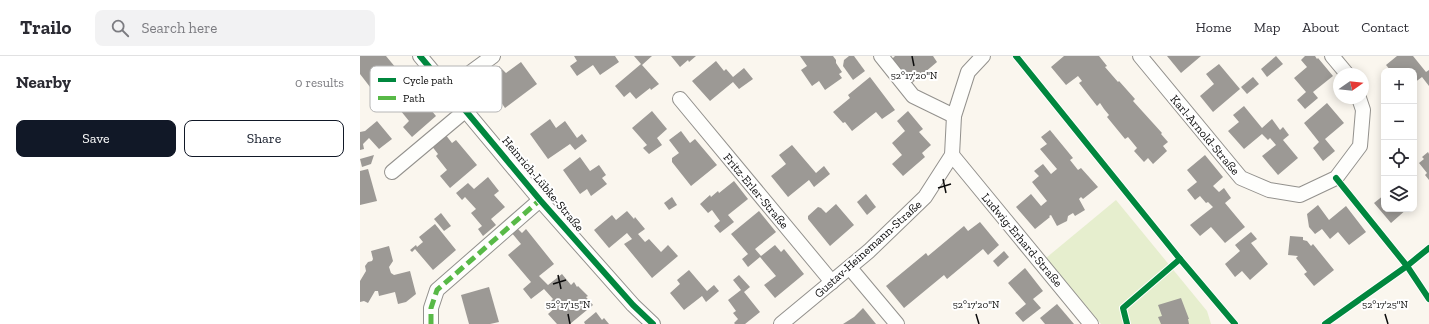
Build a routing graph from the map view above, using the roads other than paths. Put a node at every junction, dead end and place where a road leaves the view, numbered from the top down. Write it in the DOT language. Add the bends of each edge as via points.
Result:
graph roads {
  1 [pos="420,56"];
  2 [pos="493,56"];
  3 [pos="881,56"];
  4 [pos="983,56"];
  5 [pos="1140,56"];
  6 [pos="1332,56"];
  7 [pos="429,66"];
  8 [pos="479,66"];
  9 [pos="1342,68"];
  10 [pos="680,99"];
  11 [pos="1361,104"];
  12 [pos="464,112"];
  13 [pos="468,112"];
  14 [pos="954,116"];
  15 [pos="952,155"];
  16 [pos="392,172"];
  17 [pos="540,200"];
  18 [pos="850,268"];
  19 [pos="832,282"];
  20 [pos="431,324"];
  21 [pos="653,324"];
  22 [pos="782,324"];
  23 [pos="897,324"];
  24 [pos="1091,324"];
  1 -- 7 [label="street, Heinrich-Lübke-Straße"];
  2 -- 8 [label="street"];
  3 -- 14 [label="street" via="914,96"];
  4 -- 14 [label="street, Gustav-Heinemann-Straße" via="968,72"];
  5 -- 11 [label="street, Karl-Arnold-Straße" via="1241,178 1269,190 1300,195 1336,178 1360,146 1363,110"];
  6 -- 9 [label="street"];
  10 -- 19 [label="street, Fritz-Erler-Straße"];
  12 -- 16 [label="street"];
  13 -- 17 [label="street, Heinrich-Lübke-Straße"];
  14 -- 15 [label="street, Gustav-Heinemann-Straße"];
  15 -- 18 [label="street, Gustav-Heinemann-Straße" via="925,197"];
  15 -- 24 [label="street, Ludwig-Erhard-Straße"];
  17 -- 20 [label="street" via="437,290 431,308"];
  17 -- 21 [label="street, Heinrich-Lübke-Straße"];
  18 -- 19 [label="street, Gustav-Heinemann-Straße"];
  18 -- 23 [label="street"];
  19 -- 22 [label="street, Gustav-Heinemann-Straße"];
}
